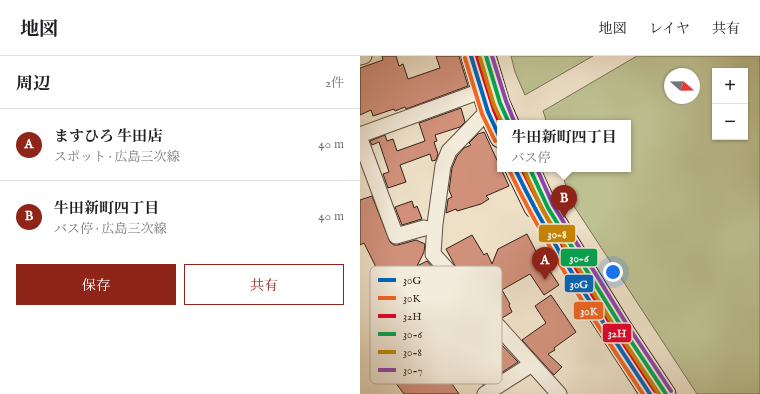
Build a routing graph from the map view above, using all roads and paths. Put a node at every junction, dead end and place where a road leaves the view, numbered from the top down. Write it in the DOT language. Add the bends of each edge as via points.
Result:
graph roads {
  1 [pos="364,56"];
  2 [pos="471,56"];
  3 [pos="486,56"];
  4 [pos="360,57"];
  5 [pos="482,91"];
  6 [pos="494,108"];
  7 [pos="506,120"];
  8 [pos="497,123"];
  9 [pos="360,135"];
  10 [pos="360,139"];
  11 [pos="516,172"];
  12 [pos="531,172"];
  13 [pos="424,228"];
  14 [pos="444,266"];
  15 [pos="502,330"];
  16 [pos="532,364"];
  17 [pos="502,383"];
  18 [pos="501,384"];
  19 [pos="485,394"];
  20 [pos="560,394"];
  21 [pos="650,394"];
  22 [pos="666,394"];
  1 -- 4 [label="street"];
  2 -- 5 [label="main road"];
  3 -- 6 [label="main road"];
  5 -- 6 [label="main road"];
  5 -- 9 [label="street"];
  6 -- 7 [label="main road"];
  6 -- 8 [label="main road"];
  6 -- 14 [label="street" via="449,151 443,166 433,254"];
  10 -- 13 [label="street" via="396,236"];
  11 -- 21 [label="main road" via="536,212 610,334"];
  12 -- 22 [label="main road" via="548,208"];
  15 -- 16 [label="street"];
  16 -- 17 [label="street"];
  16 -- 20 [label="street"];
  18 -- 19 [label="street"];
}
